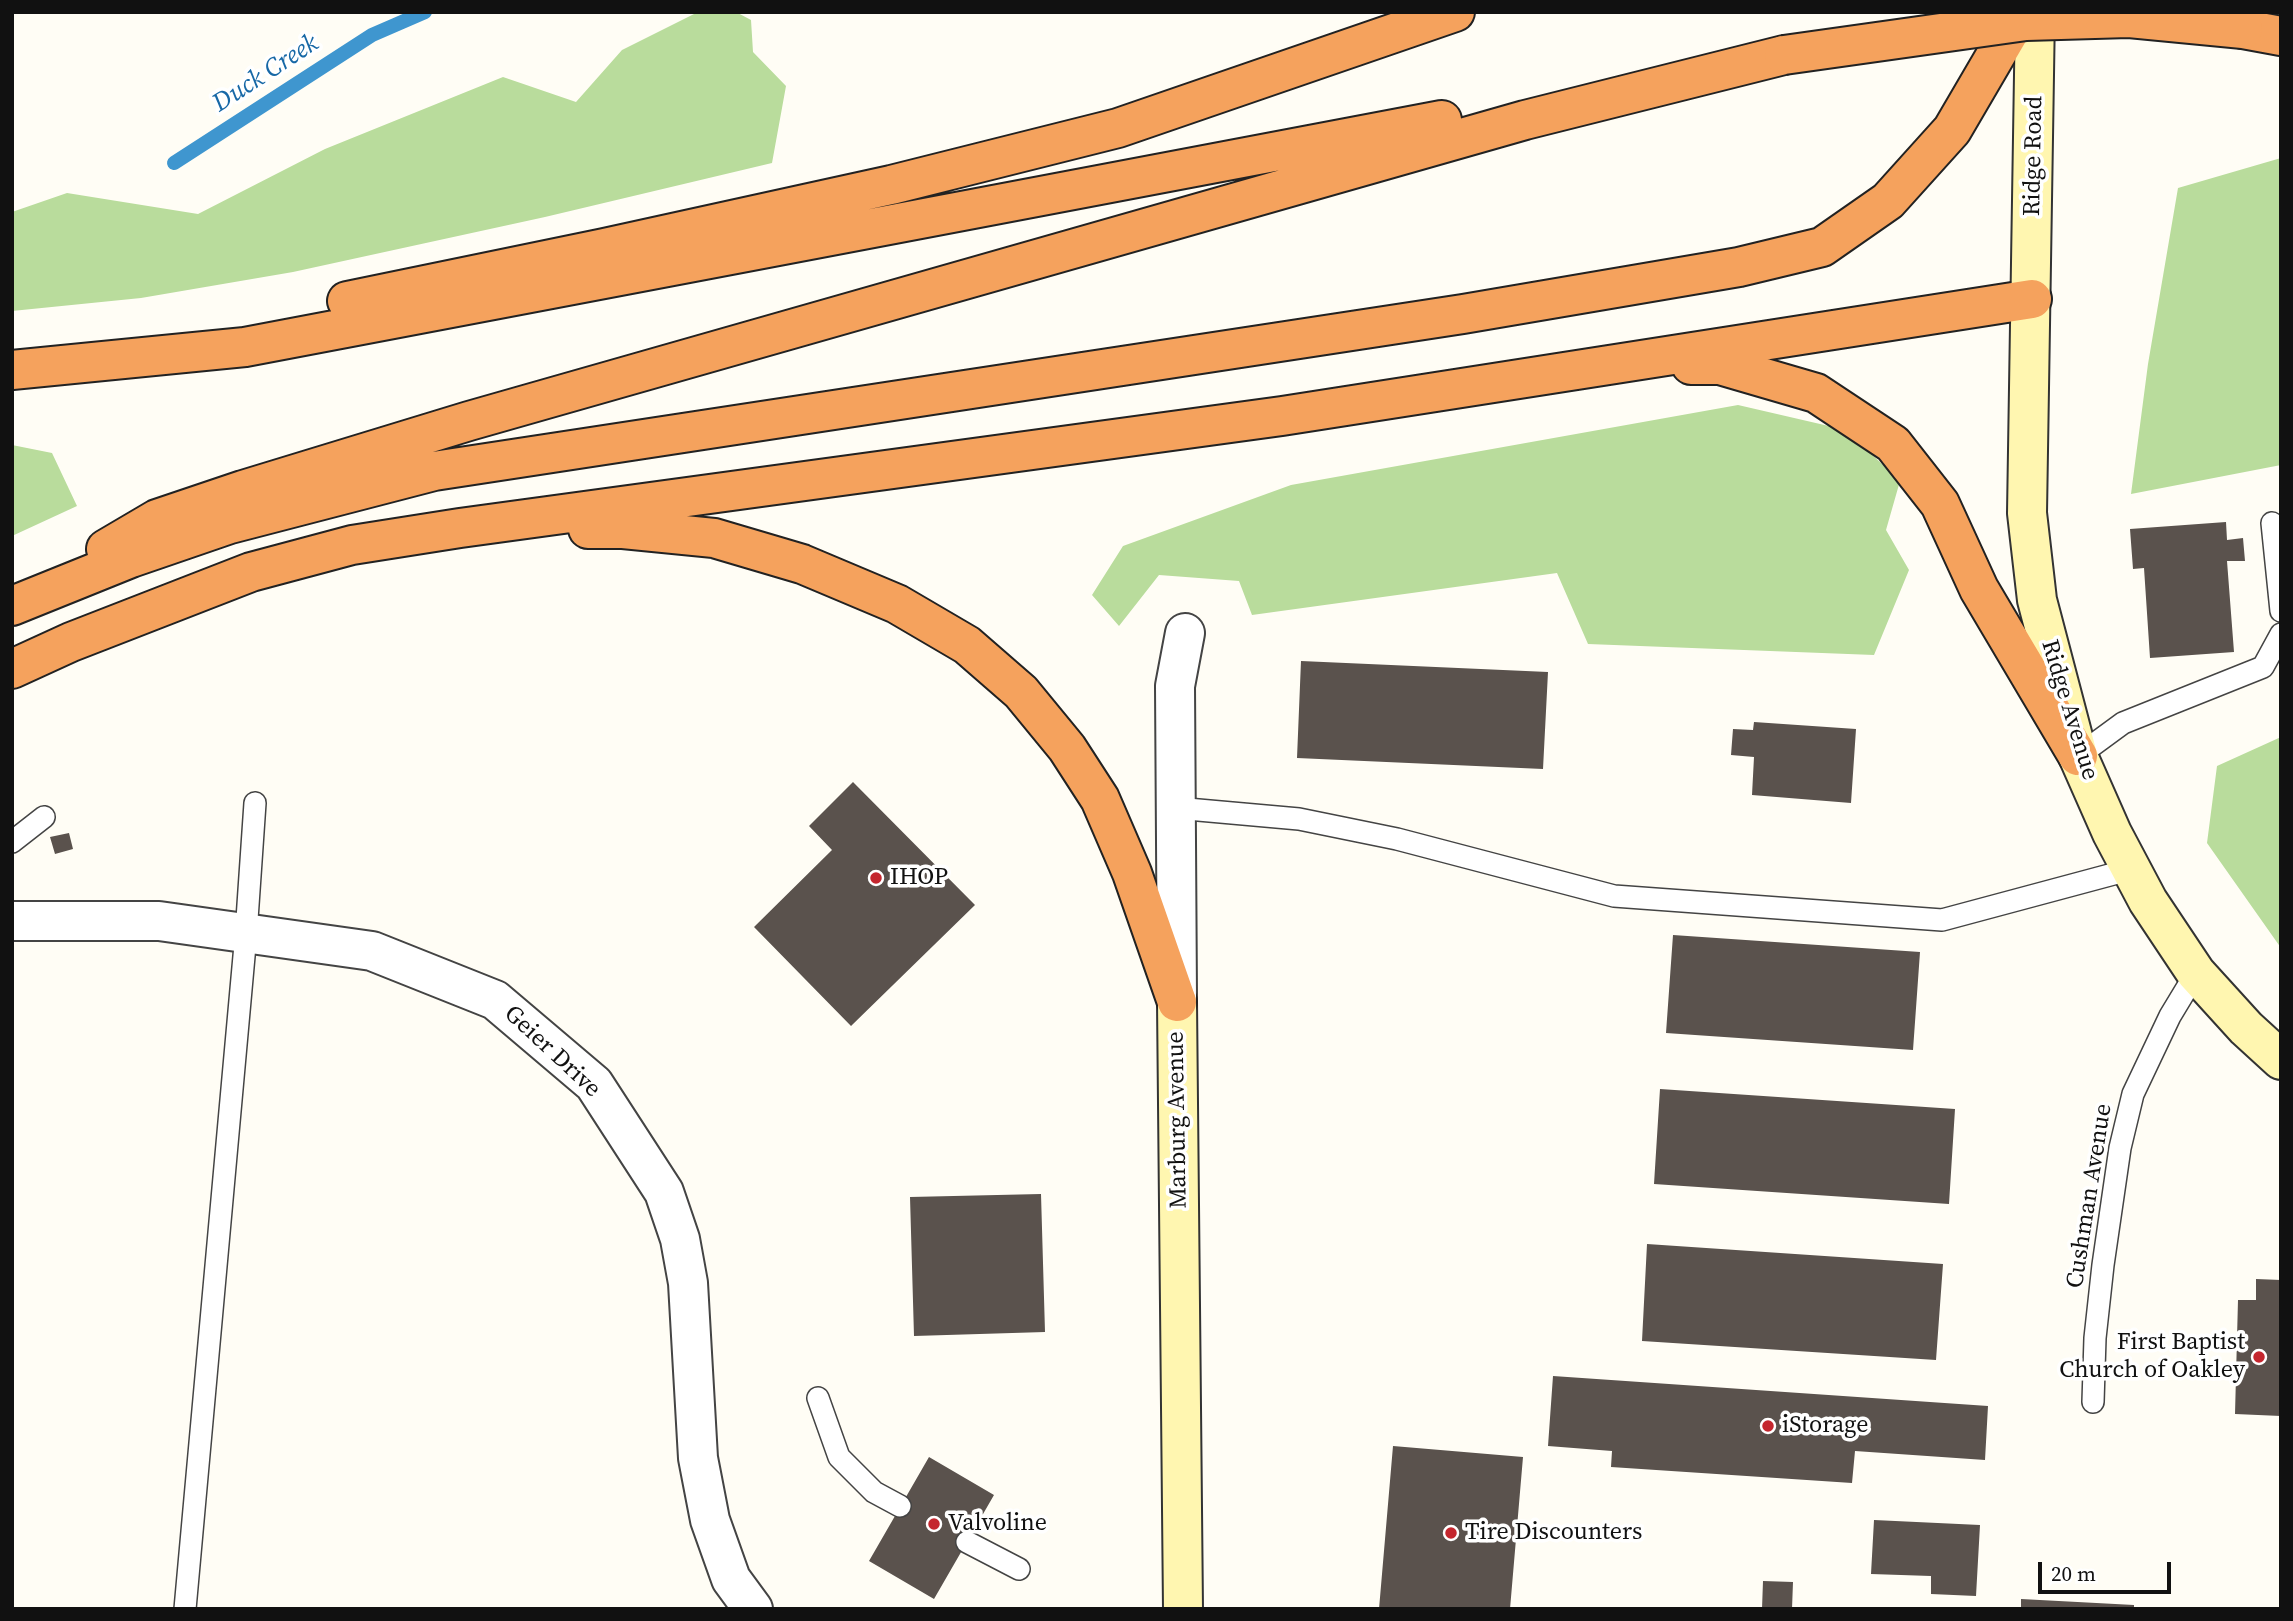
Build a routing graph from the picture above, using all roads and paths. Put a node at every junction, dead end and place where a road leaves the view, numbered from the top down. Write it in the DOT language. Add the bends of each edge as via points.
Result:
graph roads {
  1 [pos="1455,12"];
  2 [pos="2021,12"];
  3 [pos="2035,12"];
  4 [pos="2281,36"];
  5 [pos="1784,55"];
  6 [pos="2032,299"];
  7 [pos="1619,364"];
  8 [pos="12,370"];
  9 [pos="2272,523"];
  10 [pos="460,528"];
  11 [pos="12,605"];
  12 [pos="2281,611"];
  13 [pos="1185,633"];
  14 [pos="2281,634"];
  15 [pos="12,669"];
  16 [pos="2078,756"];
  17 [pos="255,803"];
  18 [pos="1176,808"];
  19 [pos="44,817"];
  20 [pos="12,842"];
  21 [pos="2132,869"];
  22 [pos="12,922"];
  23 [pos="246,933"];
  24 [pos="2196,973"];
  25 [pos="1177,1002"];
  26 [pos="2281,1060"];
  27 [pos="818,1398"];
  28 [pos="2093,1402"];
  29 [pos="900,1506"];
  30 [pos="967,1542"];
  31 [pos="1019,1569"];
  32 [pos="186,1609"];
  33 [pos="753,1609"];
  34 [pos="1183,1609"];
  1 -- 8 [label="highway" via="1118,128 891,185"];
  2 -- 11 [label="highway" via="1952,130 1888,201 1822,247 1740,267 1463,314 434,471 230,524"];
  3 -- 6 [label="main road, Ridge Road"];
  4 -- 5 [label="highway, bridge" via="2129,18 2026,20"];
  5 -- 8 [label="highway" via="245,347"];
  5 -- 11 [label="highway" via="1499,127 469,421 243,490 157,519"];
  6 -- 7 [label="highway"];
  6 -- 16 [label="main road, Ridge Avenue" via="2029,526 2037,600"];
  7 -- 10 [label="highway" via="1282,416"];
  7 -- 16 [label="highway" via="1720,365 1804,389 1893,444 1940,504 1979,590"];
  9 -- 12 [label="lane"];
  10 -- 15 [label="highway" via="352,545 251,572"];
  10 -- 25 [label="highway" via="623,529 714,538 802,564 897,604 967,645 1021,692 1067,748 1100,799 1132,873"];
  13 -- 18 [label="street, Marburg Avenue" via="1175,686"];
  14 -- 16 [label="lane" via="2263,667 2123,723"];
  16 -- 21 [label="main road, Ridge Avenue"];
  17 -- 23 [label="lane"];
  18 -- 21 [label="lane" via="1312,821 1615,896 1942,920"];
  18 -- 25 [label="street, Marburg Avenue"];
  19 -- 20 [label="lane"];
  21 -- 24 [label="main road, Ridge Avenue"];
  22 -- 23 [label="street, Geier Drive" via="159,921"];
  23 -- 32 [label="lane"];
  23 -- 33 [label="street, Geier Drive" via="372,951 495,1000 594,1084 664,1192 680,1239 688,1283 700,1471 710,1520 731,1579"];
  24 -- 26 [label="main road, Ridge Avenue"];
  24 -- 28 [label="lane, Cushman Avenue" via="2133,1094 2120,1148 2095,1338"];
  25 -- 34 [label="main road, Marburg Avenue"];
  27 -- 29 [label="lane" via="839,1457 874,1492"];
  30 -- 31 [label="lane"];
}
